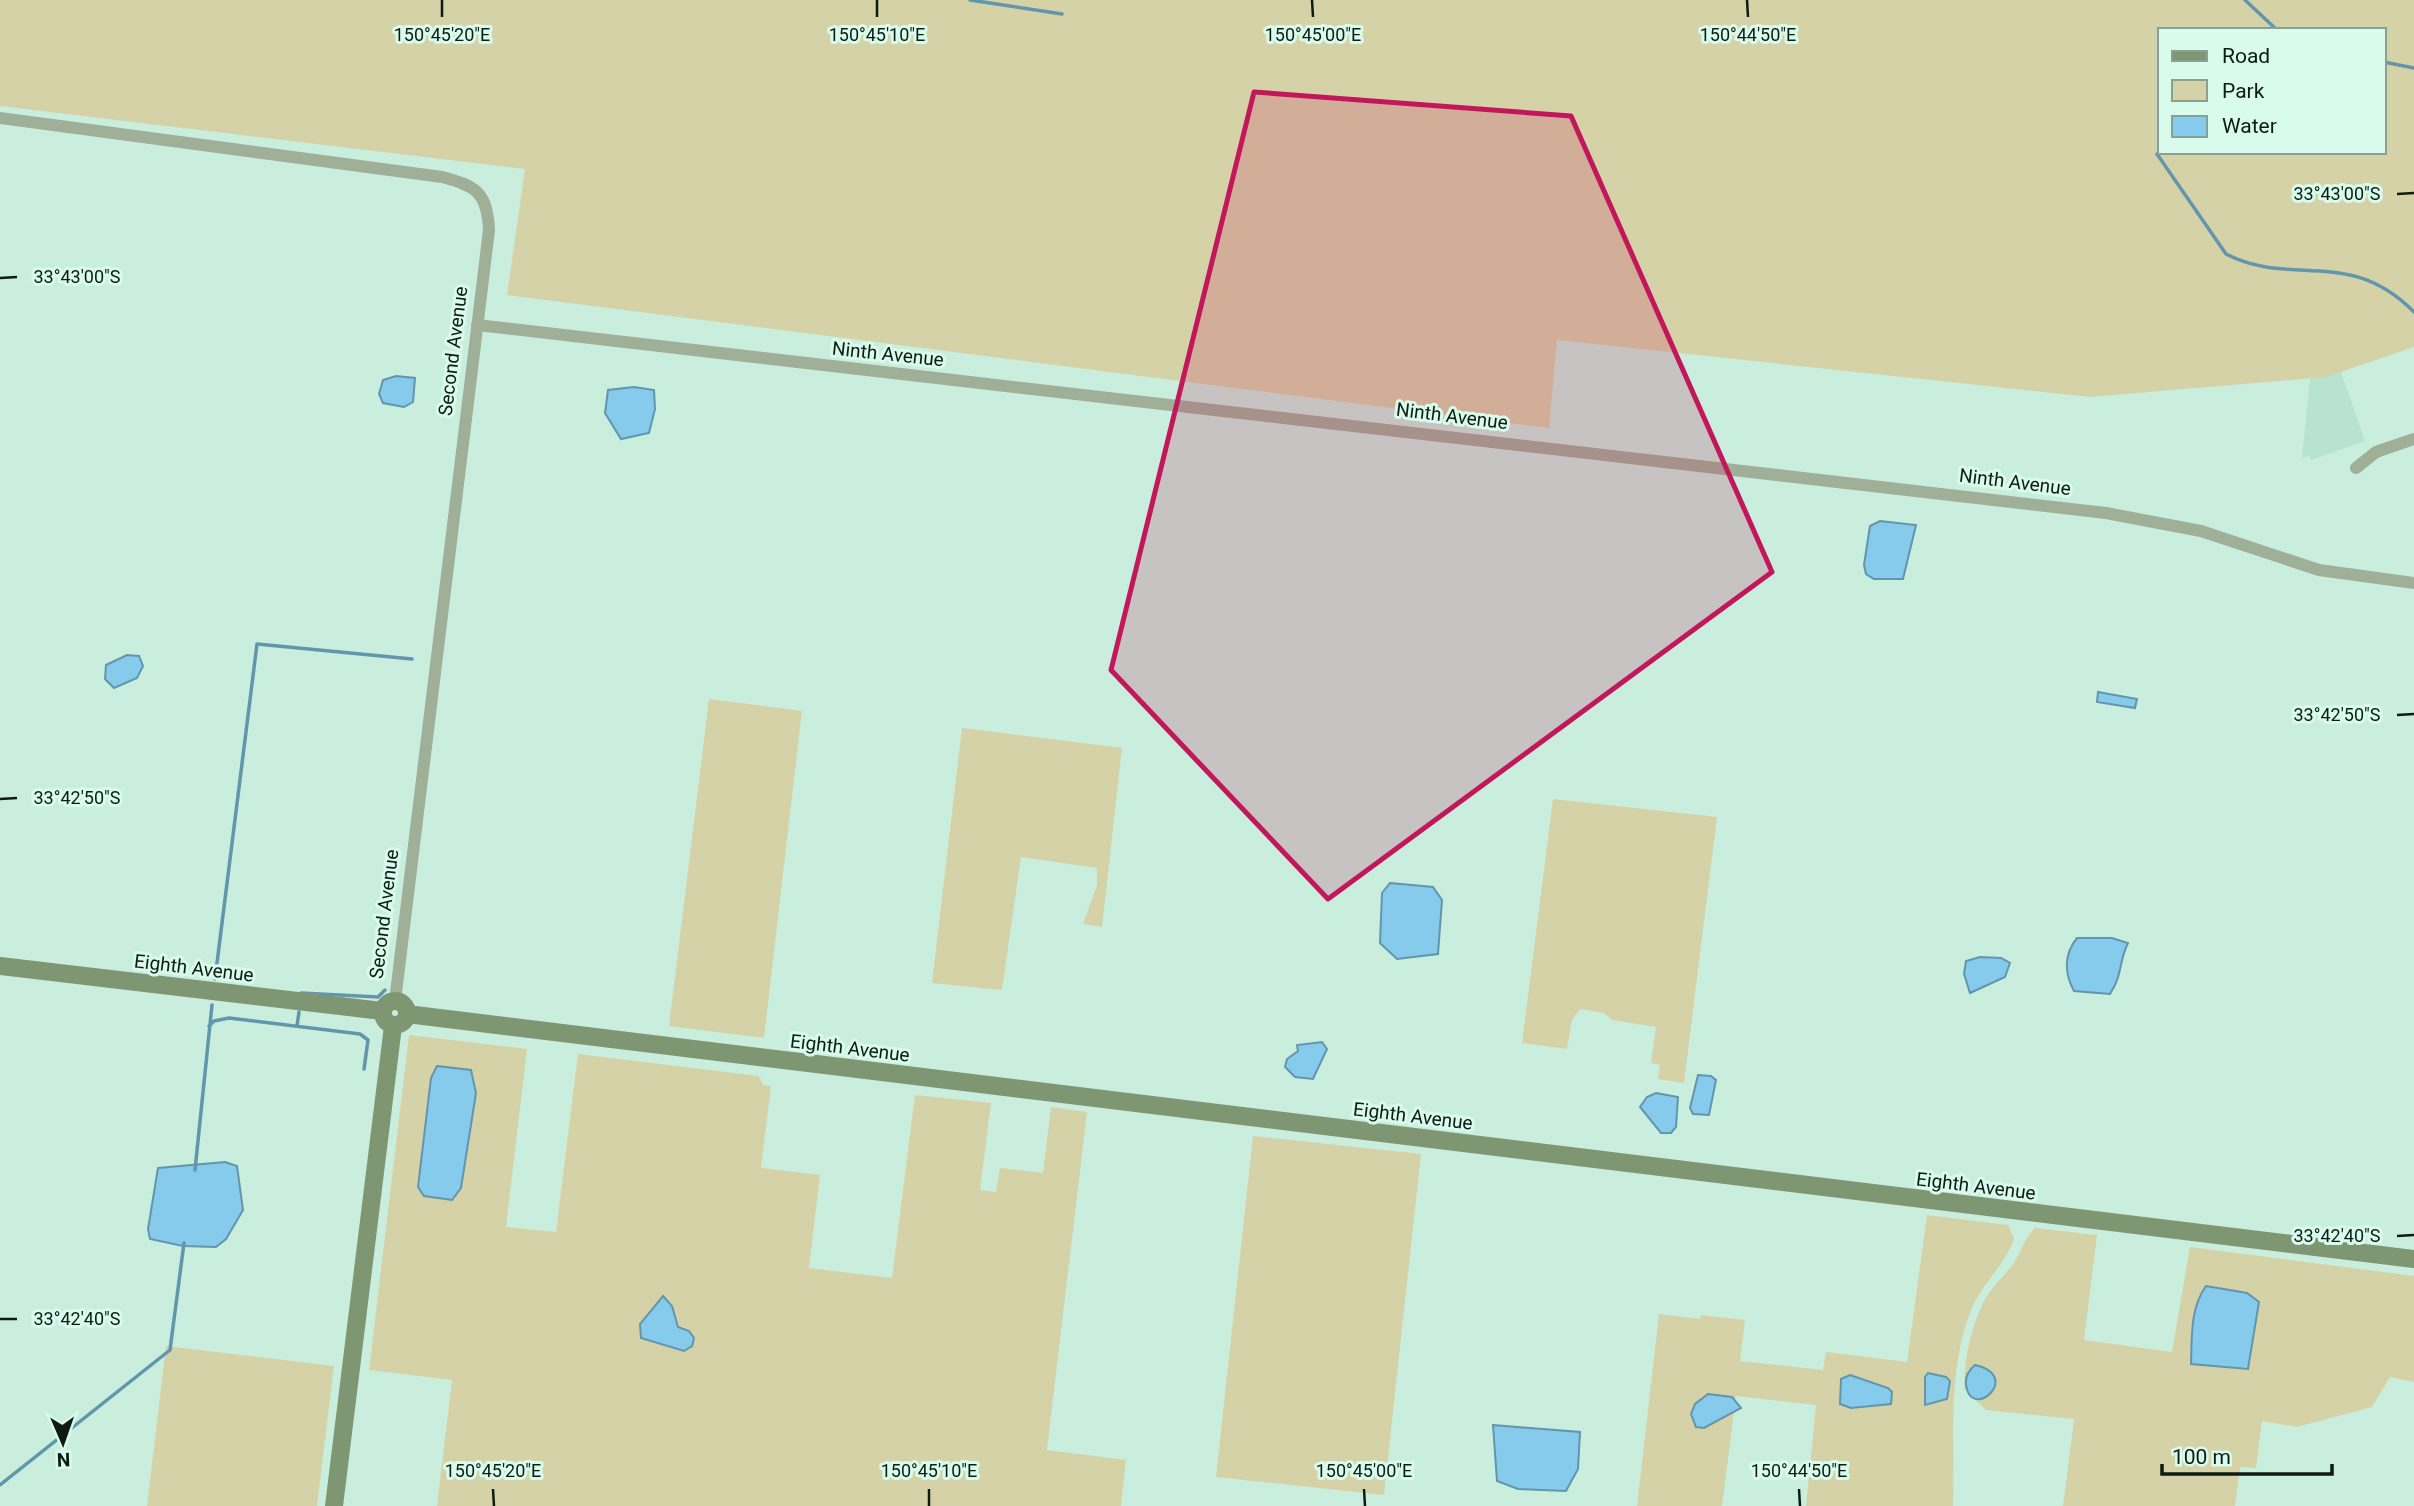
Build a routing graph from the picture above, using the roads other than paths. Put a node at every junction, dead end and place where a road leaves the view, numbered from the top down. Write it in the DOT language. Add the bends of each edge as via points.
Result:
graph roads {
  1 [pos="0,118"];
  2 [pos="477,325"];
  3 [pos="2414,439"];
  4 [pos="2356,468"];
  5 [pos="2414,583"];
  6 [pos="0,966"];
  7 [pos="394,1013"];
  8 [pos="2414,1259"];
  9 [pos="334,1506"];
  1 -- 2 [label="street, Second Avenue" via="469,184 488,209"];
  2 -- 5 [label="street, Ninth Avenue" via="2116,514 2201,531 2319,570"];
  2 -- 7 [label="street, Second Avenue"];
  3 -- 4 [label="street" via="2376,452"];
  6 -- 7 [label="main road, Eighth Avenue"];
  7 -- 8 [label="main road, Eighth Avenue"];
  7 -- 9 [label="main road, Second Avenue"];
}
